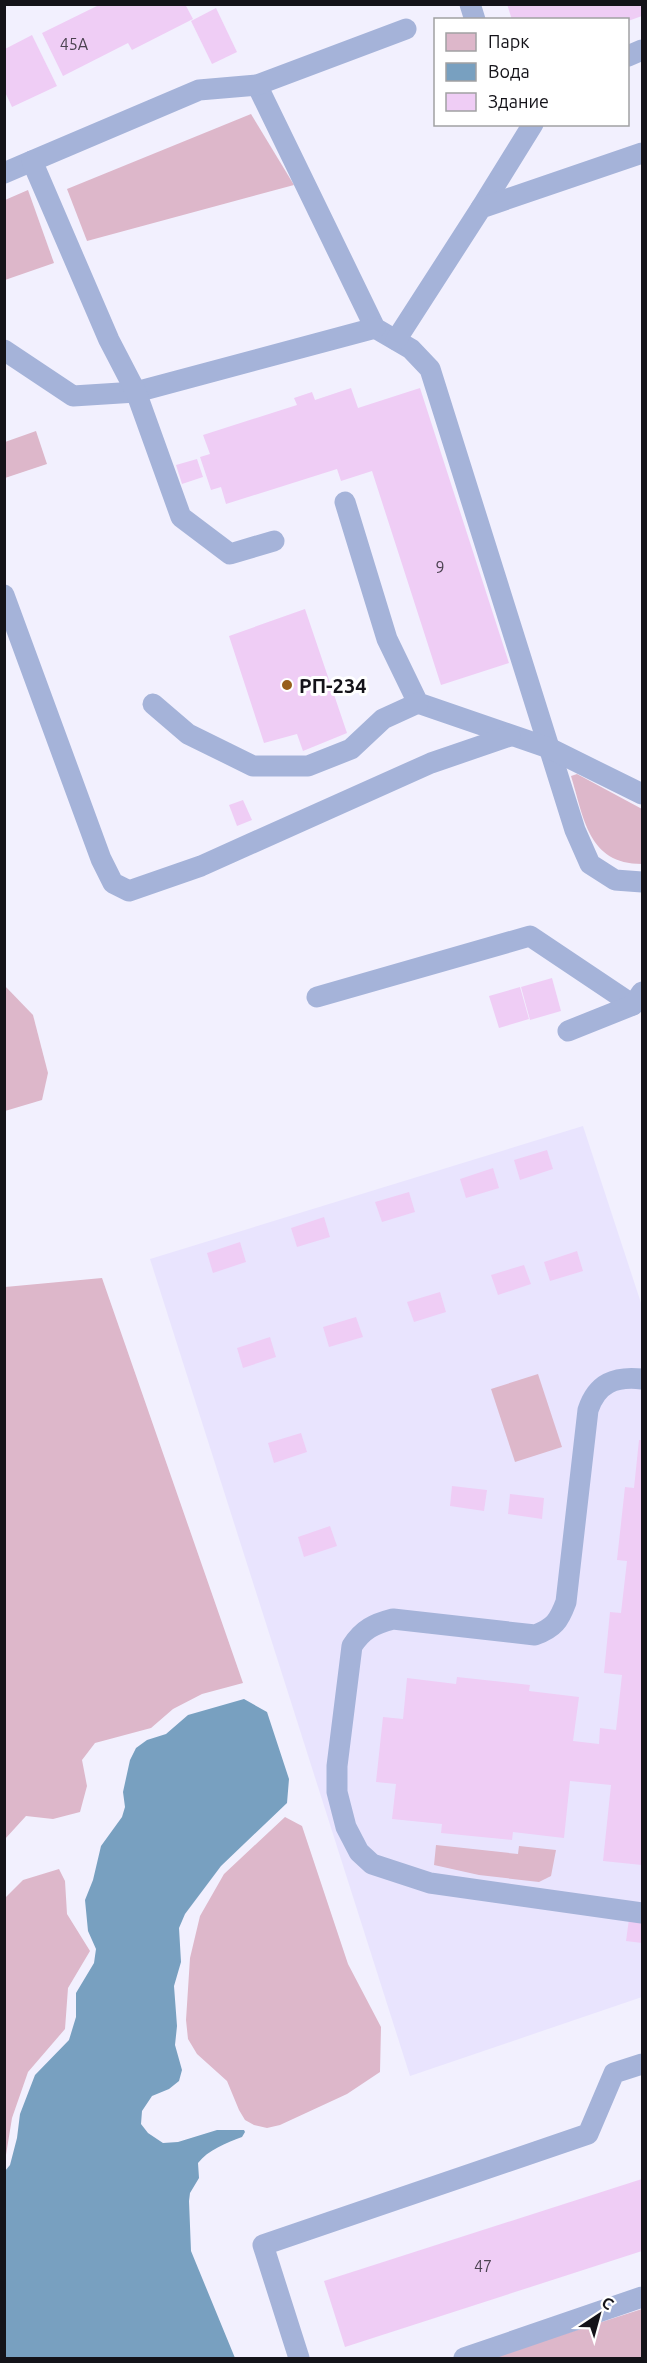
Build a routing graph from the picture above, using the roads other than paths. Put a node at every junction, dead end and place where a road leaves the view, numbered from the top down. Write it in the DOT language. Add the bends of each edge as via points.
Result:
graph roads {
  1 [pos="406,29"];
  2 [pos="257,85"];
  3 [pos="532,126"];
  4 [pos="642,153"];
  5 [pos="32,161"];
  6 [pos="4,173"];
  7 [pos="481,208"];
  8 [pos="375,328"];
  9 [pos="396,340"];
  10 [pos="4,350"];
  11 [pos="136,392"];
  12 [pos="345,502"];
  13 [pos="274,541"];
  14 [pos="4,595"];
  15 [pos="418,703"];
  16 [pos="153,704"];
  17 [pos="510,736"];
  18 [pos="549,748"];
  19 [pos="642,794"];
  20 [pos="642,882"];
  21 [pos="317,997"];
  22 [pos="638,999"];
  23 [pos="568,1031"];
  24 [pos="642,1379"];
  25 [pos="642,1913"];
  26 [pos="642,2064"];
  27 [pos="642,2297"];
  28 [pos="299,2358"];
  29 [pos="464,2358"];
  1 -- 2 [label="lane"];
  2 -- 5 [label="lane" via="199,90"];
  2 -- 8 [label="lane"];
  3 -- 7 [label="lane"];
  4 -- 7 [label="lane"];
  5 -- 6 [label="lane"];
  5 -- 11 [label="lane" via="109,340"];
  7 -- 9 [label="lane"];
  8 -- 9 [label="lane"];
  8 -- 11 [label="lane"];
  9 -- 18 [label="lane" via="430,369"];
  10 -- 11 [label="lane" via="73,396"];
  11 -- 13 [label="lane" via="181,517 230,554"];
  12 -- 15 [label="lane" via="387,639"];
  14 -- 17 [label="lane" via="101,859 113,883 129,891 201,866 431,763"];
  15 -- 16 [label="lane" via="383,719 351,748 308,766 253,766 188,734"];
  15 -- 17 [label="lane"];
  17 -- 18 [label="lane"];
  18 -- 19 [label="lane"];
  18 -- 20 [label="lane" via="590,864 615,880"];
  21 -- 22 [label="lane" via="530,936"];
  22 -- 23 [label="lane"];
  24 -- 25 [label="lane" via="614,1380 593,1397 588,1410 566,1602 550,1629 535,1635 393,1619 360,1633 352,1646 337,1766 337,1792 346,1827 359,1852 372,1864 430,1883"];
  26 -- 28 [label="lane" via="614,2073 588,2134 263,2245"];
  27 -- 29 [label="lane"];
}
